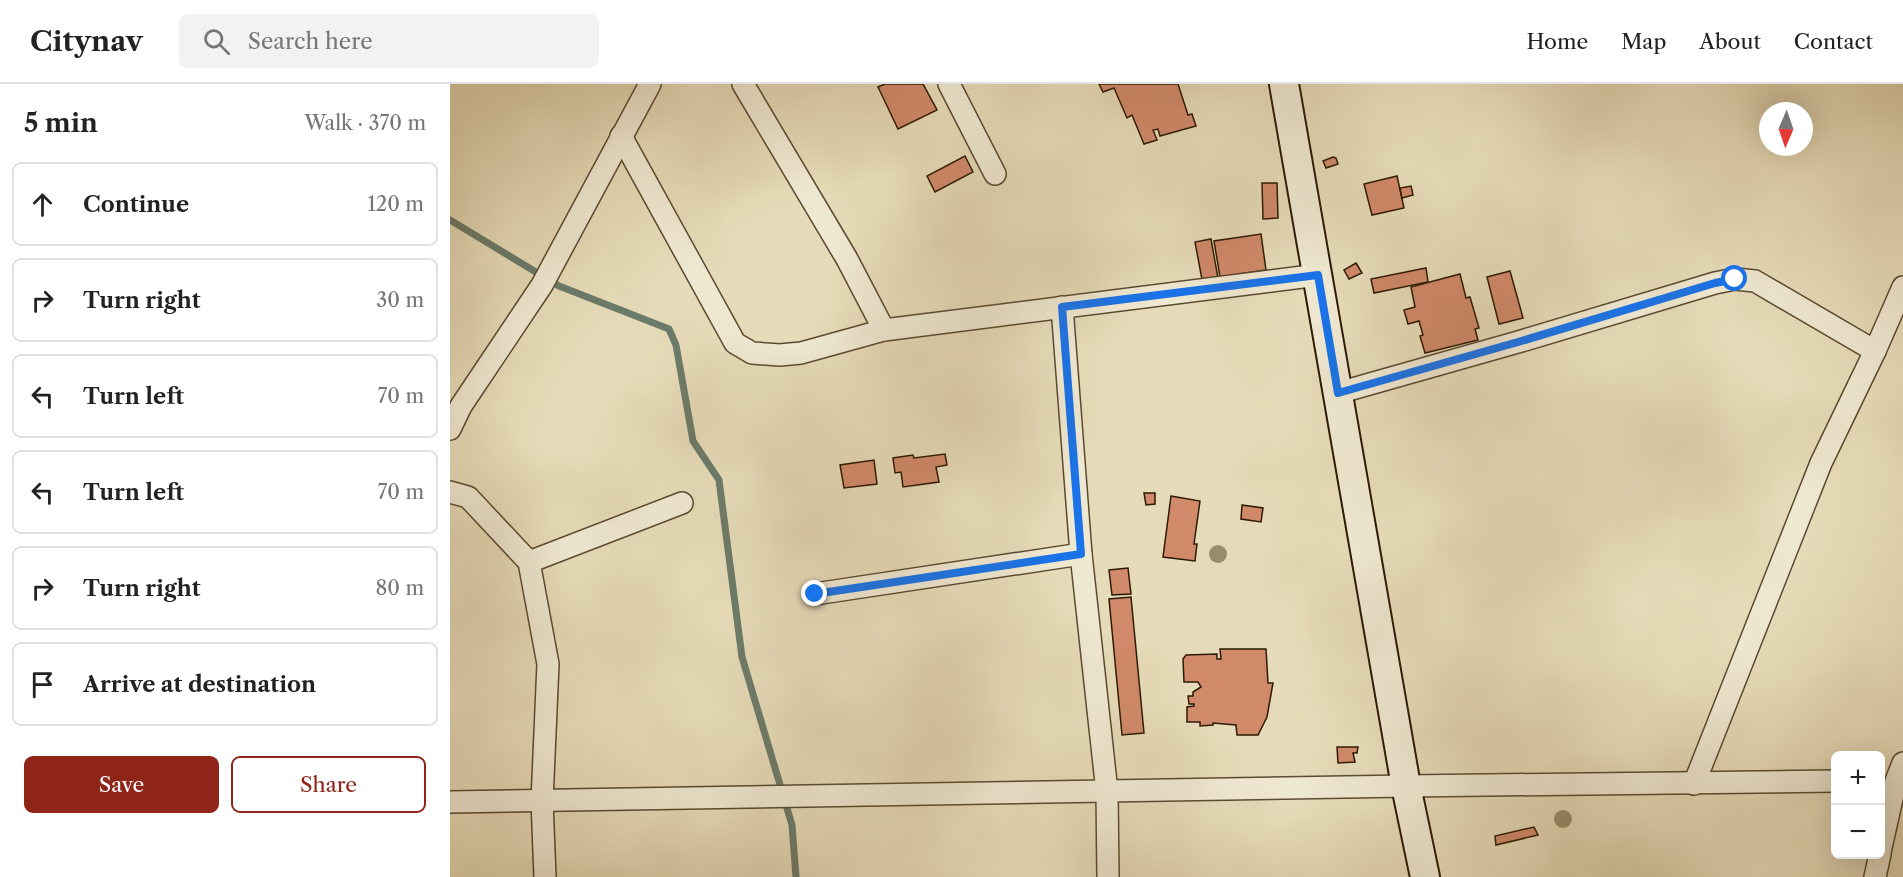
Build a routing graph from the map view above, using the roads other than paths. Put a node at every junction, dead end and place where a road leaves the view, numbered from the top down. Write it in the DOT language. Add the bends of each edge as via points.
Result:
graph roads {
  1 [pos="650,84"];
  2 [pos="743,84"];
  3 [pos="949,84"];
  4 [pos="1284,84"];
  5 [pos="621,136"];
  6 [pos="995,174"];
  7 [pos="1318,275"];
  8 [pos="1903,287"];
  9 [pos="1062,307"];
  10 [pos="884,330"];
  11 [pos="1875,351"];
  12 [pos="1338,393"];
  13 [pos="450,429"];
  14 [pos="450,492"];
  15 [pos="682,503"];
  16 [pos="1081,554"];
  17 [pos="529,562"];
  18 [pos="815,594"];
  19 [pos="1896,776"];
  20 [pos="1831,782"];
  21 [pos="1694,784"];
  22 [pos="1406,786"];
  23 [pos="1107,792"];
  24 [pos="542,801"];
  25 [pos="450,802"];
  26 [pos="1885,829"];
  27 [pos="1879,859"];
  28 [pos="546,877"];
  29 [pos="1108,877"];
  30 [pos="1425,877"];
  31 [pos="1875,877"];
  1 -- 5 [label="street"];
  2 -- 10 [label="street" via="847,259"];
  3 -- 6 [label="street"];
  4 -- 7 [label="main road"];
  5 -- 10 [label="street" via="735,343 752,353 780,355"];
  5 -- 13 [label="street" via="542,285 461,406"];
  7 -- 9 [label="street"];
  7 -- 12 [label="main road"];
  8 -- 11 [label="street"];
  9 -- 10 [label="street"];
  9 -- 16 [label="street"];
  11 -- 12 [label="street" via="1755,281 1735,279"];
  11 -- 21 [label="street" via="1821,463"];
  12 -- 22 [label="main road"];
  14 -- 17 [label="street" via="468,497"];
  15 -- 17 [label="street"];
  16 -- 18 [label="street"];
  16 -- 23 [label="street"];
  17 -- 24 [label="street" via="548,664"];
  19 -- 26 [label="street"];
  20 -- 21 [label="street"];
  21 -- 22 [label="street"];
  22 -- 23 [label="street"];
  22 -- 30 [label="main road"];
  23 -- 24 [label="street"];
  23 -- 29 [label="street"];
  24 -- 25 [label="street"];
  24 -- 28 [label="street"];
  27 -- 31 [label="street"];
}
